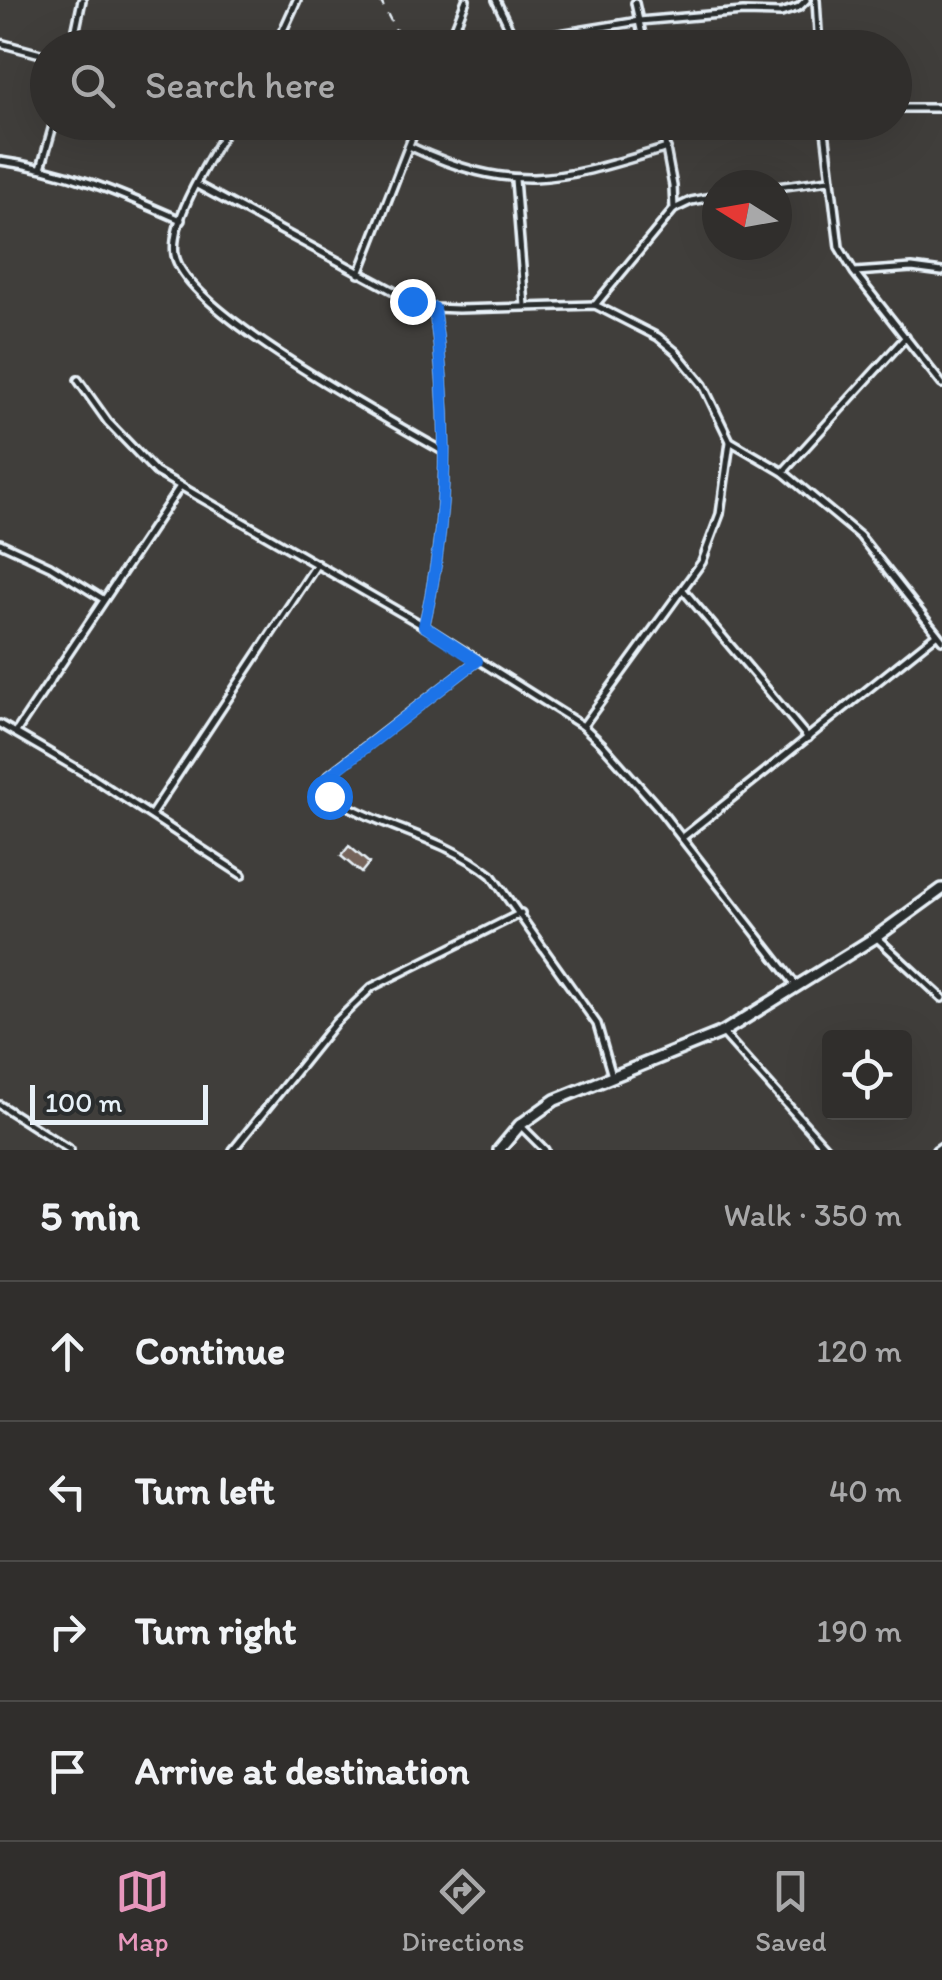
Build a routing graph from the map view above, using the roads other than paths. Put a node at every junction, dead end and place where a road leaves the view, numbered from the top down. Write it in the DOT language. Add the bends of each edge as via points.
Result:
graph roads {
  1 [pos="82,0"];
  2 [pos="297,0"];
  3 [pos="466,0"];
  4 [pos="496,0"];
  5 [pos="806,0"];
  6 [pos="816,0"];
  7 [pos="635,3"];
  8 [pos="639,21"];
  9 [pos="76,30"];
  10 [pos="283,30"];
  11 [pos="454,30"];
  12 [pos="510,30"];
  13 [pos="584,30"];
  14 [pos="641,30"];
  15 [pos="818,30"];
  16 [pos="0,43"];
  17 [pos="30,51"];
  18 [pos="912,108"];
  19 [pos="942,108"];
  20 [pos="49,140"];
  21 [pos="221,140"];
  22 [pos="410,140"];
  23 [pos="665,140"];
  24 [pos="826,140"];
  25 [pos="408,146"];
  26 [pos="667,148"];
  27 [pos="0,161"];
  28 [pos="41,168"];
  29 [pos="515,179"];
  30 [pos="829,180"];
  31 [pos="197,184"];
  32 [pos="792,184"];
  33 [pos="702,199"];
  34 [pos="674,209"];
  35 [pos="181,220"];
  36 [pos="854,272"];
  37 [pos="942,272"];
  38 [pos="359,274"];
  39 [pos="595,305"];
  40 [pos="525,306"];
  41 [pos="434,308"];
  42 [pos="906,336"];
  43 [pos="940,378"];
  44 [pos="78,380"];
  45 [pos="730,441"];
  46 [pos="444,452"];
  47 [pos="783,472"];
  48 [pos="179,488"];
  49 [pos="0,543"];
  50 [pos="318,564"];
  51 [pos="684,590"];
  52 [pos="103,599"];
  53 [pos="424,626"];
  54 [pos="940,637"];
  55 [pos="477,661"];
  56 [pos="0,724"];
  57 [pos="583,726"];
  58 [pos="16,732"];
  59 [pos="808,738"];
  60 [pos="151,814"];
  61 [pos="682,838"];
  62 [pos="242,875"];
  63 [pos="942,889"];
  64 [pos="521,913"];
  65 [pos="876,937"];
  66 [pos="798,988"];
  67 [pos="942,998"];
  68 [pos="723,1032"];
  69 [pos="612,1076"];
  70 [pos="0,1105"];
  71 [pos="520,1125"];
  72 [pos="70,1150"];
  73 [pos="233,1150"];
  74 [pos="499,1150"];
  75 [pos="545,1150"];
  76 [pos="828,1150"];
  1 -- 9 [label="lane"];
  2 -- 10 [label="lane"];
  3 -- 11 [label="lane"];
  4 -- 12 [label="lane"];
  5 -- 8 [label="lane" via="781,13"];
  6 -- 15 [label="lane"];
  7 -- 8 [label="lane"];
  8 -- 13 [label="lane"];
  8 -- 14 [label="lane"];
  16 -- 17 [label="lane"];
  18 -- 19 [label="lane"];
  20 -- 28 [label="lane"];
  21 -- 31 [label="lane"];
  22 -- 25 [label="lane"];
  23 -- 26 [label="lane"];
  24 -- 30 [label="lane"];
  25 -- 29 [label="lane" via="472,171"];
  25 -- 38 [label="lane"];
  26 -- 29 [label="lane" via="585,172"];
  26 -- 34 [label="lane"];
  27 -- 28 [label="lane"];
  28 -- 35 [label="lane"];
  29 -- 40 [label="lane"];
  30 -- 32 [label="lane"];
  30 -- 36 [label="lane" via="839,246"];
  31 -- 35 [label="lane"];
  31 -- 38 [label="lane"];
  33 -- 34 [label="lane"];
  34 -- 39 [label="lane"];
  35 -- 46 [label="lane" via="176,260 204,296 261,341"];
  36 -- 37 [label="lane"];
  36 -- 42 [label="lane"];
  38 -- 41 [label="lane"];
  39 -- 40 [label="lane"];
  39 -- 45 [label="lane" via="676,352 703,385"];
  40 -- 41 [label="lane"];
  41 -- 46 [label="lane"];
  42 -- 43 [label="lane"];
  42 -- 47 [label="lane"];
  44 -- 48 [label="lane" via="132,451"];
  45 -- 47 [label="lane"];
  45 -- 51 [label="lane" via="716,527"];
  46 -- 53 [label="lane" via="439,546"];
  47 -- 54 [label="lane" via="860,536"];
  48 -- 50 [label="lane"];
  48 -- 52 [label="lane"];
  49 -- 52 [label="lane"];
  50 -- 53 [label="lane"];
  50 -- 60 [label="lane"];
  51 -- 57 [label="lane"];
  51 -- 59 [label="lane"];
  52 -- 58 [label="lane"];
  53 -- 55 [label="lane"];
  54 -- 59 [label="lane"];
  55 -- 57 [label="lane"];
  55 -- 64 [label="lane" via="329,776 324,791 468,856"];
  56 -- 58 [label="lane"];
  57 -- 61 [label="lane"];
  58 -- 60 [label="lane"];
  59 -- 61 [label="lane"];
  60 -- 62 [label="lane"];
  61 -- 66 [label="lane"];
  63 -- 65 [label="street"];
  64 -- 69 [label="lane" via="597,1024"];
  64 -- 73 [label="lane" via="372,987 334,1023"];
  65 -- 66 [label="street"];
  65 -- 67 [label="lane"];
  66 -- 68 [label="street"];
  68 -- 69 [label="street"];
  68 -- 76 [label="lane"];
  69 -- 71 [label="street" via="555,1100"];
  70 -- 72 [label="lane"];
  71 -- 74 [label="street"];
  71 -- 75 [label="lane"];
}
